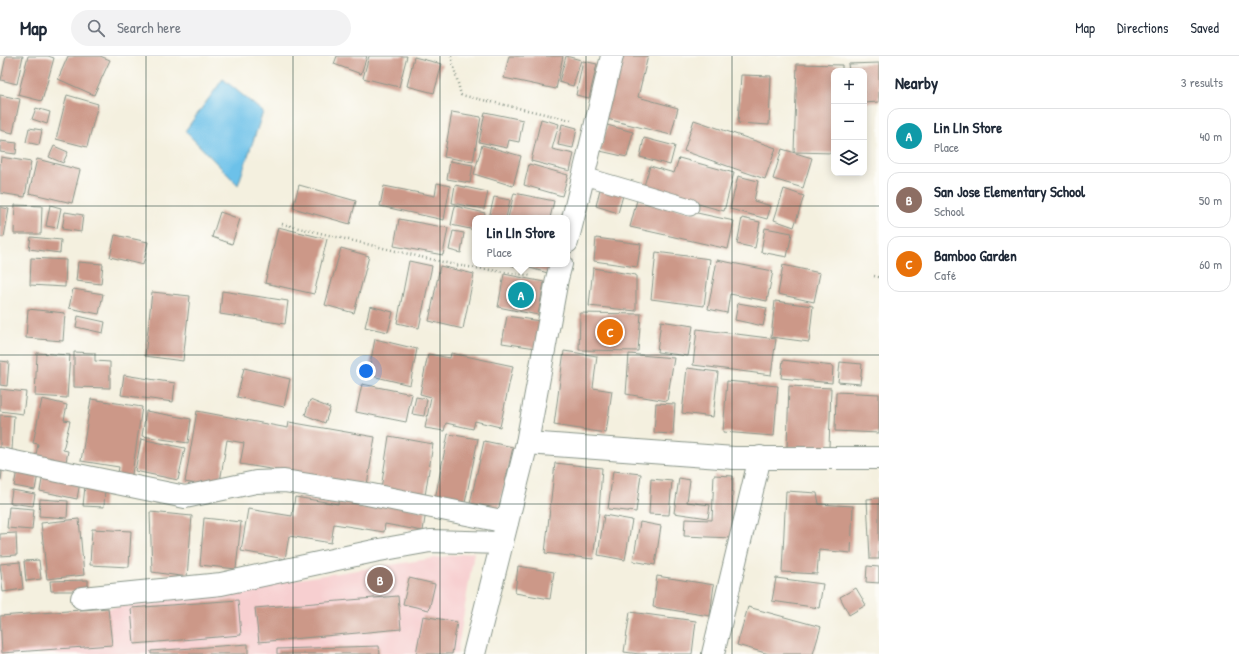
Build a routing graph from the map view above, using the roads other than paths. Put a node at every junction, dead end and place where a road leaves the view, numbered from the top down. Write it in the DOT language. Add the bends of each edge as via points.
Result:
graph roads {
  1 [pos="612,56"];
  2 [pos="584,176"];
  3 [pos="690,207"];
  4 [pos="570,230"];
  5 [pos="559,272"];
  6 [pos="527,443"];
  7 [pos="760,457"];
  8 [pos="879,458"];
  9 [pos="0,459"];
  10 [pos="507,522"];
  11 [pos="502,543"];
  12 [pos="82,598"];
  13 [pos="474,654"];
  14 [pos="713,654"];
  1 -- 2 [label="street"];
  2 -- 3 [label="lane"];
  2 -- 4 [label="street"];
  5 -- 6 [label="street"];
  6 -- 7 [label="street" via="734,458"];
  6 -- 10 [label="street"];
  7 -- 8 [label="street"];
  7 -- 14 [label="street"];
  9 -- 10 [label="street" via="185,497 256,482 284,481 367,494"];
  10 -- 11 [label="street"];
  11 -- 12 [label="street" via="430,541 221,584"];
  11 -- 13 [label="street"];
}
